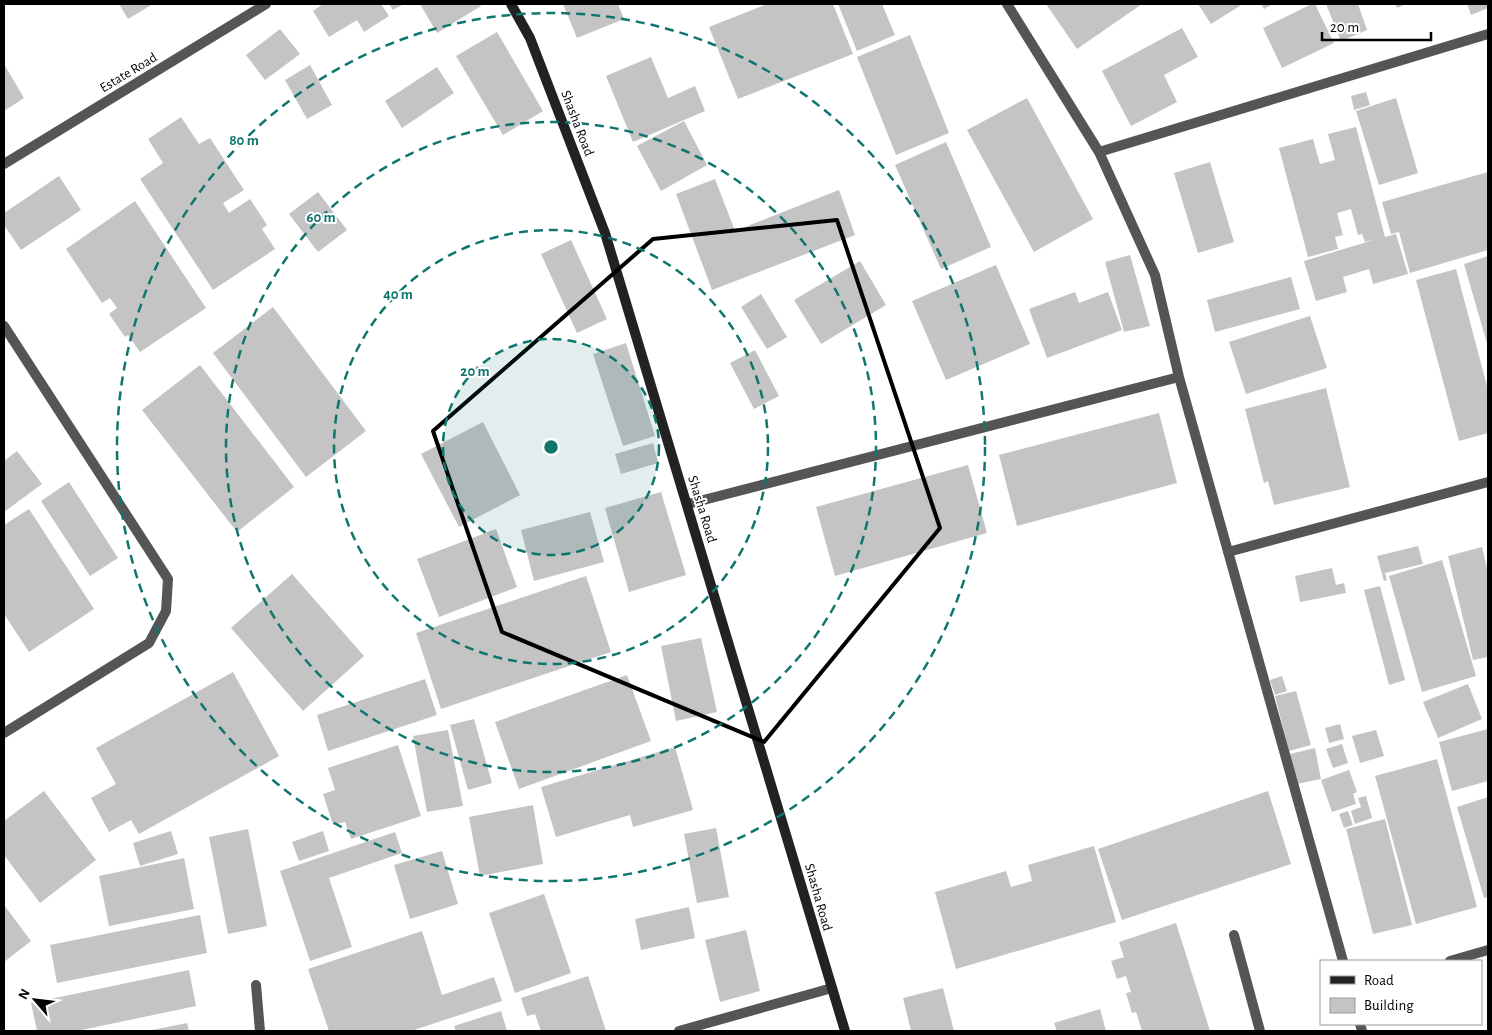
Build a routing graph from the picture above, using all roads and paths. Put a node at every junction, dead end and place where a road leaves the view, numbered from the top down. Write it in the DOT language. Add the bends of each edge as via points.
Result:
graph roads {
  1 [pos="266,4"];
  2 [pos="510,4"];
  3 [pos="1007,4"];
  4 [pos="1488,34"];
  5 [pos="1099,152"];
  6 [pos="4,164"];
  7 [pos="4,326"];
  8 [pos="1179,377"];
  9 [pos="1488,482"];
  10 [pos="688,504"];
  11 [pos="1228,552"];
  12 [pos="4,733"];
  13 [pos="1234,935"];
  14 [pos="1488,950"];
  15 [pos="1343,960"];
  16 [pos="1453,960"];
  17 [pos="256,985"];
  18 [pos="832,988"];
  19 [pos="260,1031"];
  20 [pos="679,1031"];
  21 [pos="845,1031"];
  22 [pos="1260,1031"];
  1 -- 6 [label="street, Estate Road"];
  2 -- 10 [label="street, Shasha Road" via="530,38 605,233"];
  3 -- 5 [label="street"];
  4 -- 5 [label="street"];
  5 -- 8 [label="street" via="1155,274"];
  7 -- 12 [label="street" via="168,579 166,611 149,643"];
  8 -- 10 [label="street"];
  8 -- 11 [label="street"];
  9 -- 11 [label="street"];
  10 -- 18 [label="street, Shasha Road"];
  11 -- 15 [label="street"];
  13 -- 22 [label="street"];
  14 -- 16 [label="street"];
  17 -- 19 [label="street"];
  18 -- 20 [label="street"];
  18 -- 21 [label="street, Shasha Road"];
}
